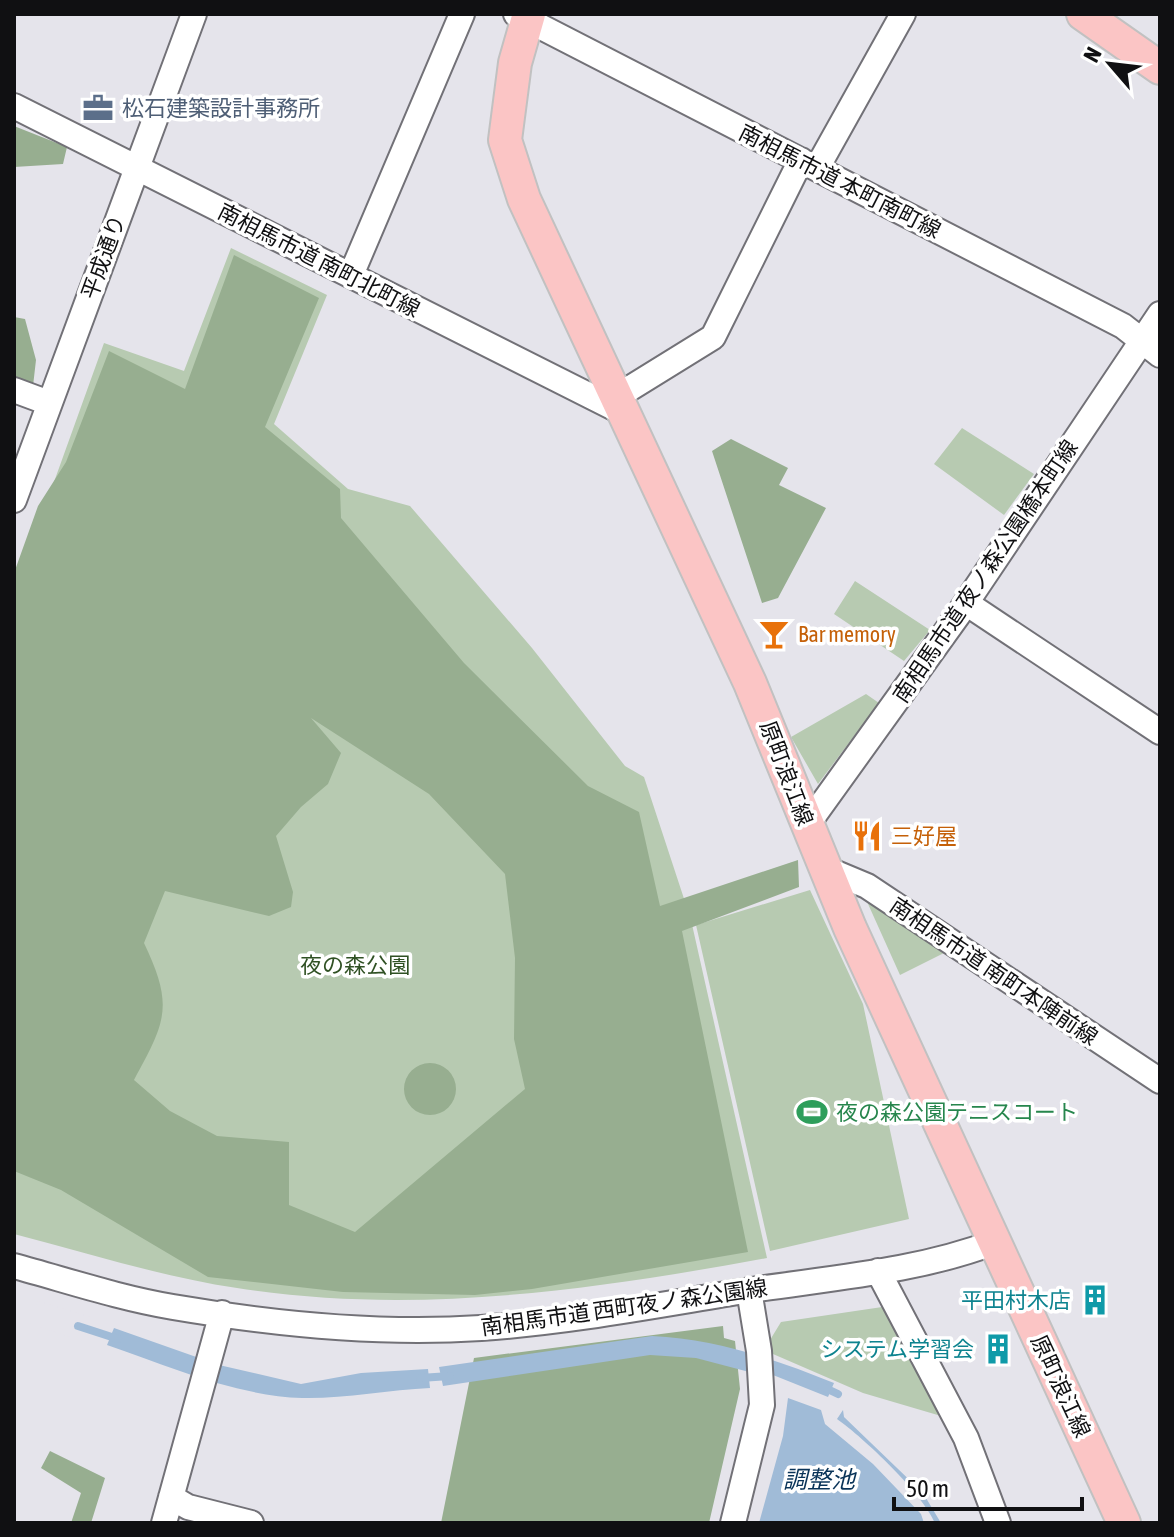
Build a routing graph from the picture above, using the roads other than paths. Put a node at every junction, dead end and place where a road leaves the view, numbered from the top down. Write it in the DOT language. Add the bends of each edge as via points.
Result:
graph roads {
  1 [pos="194,14"];
  2 [pos="462,14"];
  3 [pos="903,14"];
  4 [pos="1083,14"];
  5 [pos="524,16"];
  6 [pos="1160,68"];
  7 [pos="14,106"];
  8 [pos="809,164"];
  9 [pos="136,168"];
  10 [pos="351,275"];
  11 [pos="1160,314"];
  12 [pos="1151,347"];
  13 [pos="14,390"];
  14 [pos="49,403"];
  15 [pos="620,405"];
  16 [pos="14,500"];
  17 [pos="966,603"];
  18 [pos="1160,732"];
  19 [pos="807,825"];
  20 [pos="824,868"];
  21 [pos="1160,1081"];
  22 [pos="995,1242"];
  23 [pos="14,1266"];
  24 [pos="878,1271"];
  25 [pos="749,1290"];
  26 [pos="222,1313"];
  27 [pos="171,1497"];
  28 [pos="1116,1521"];
  29 [pos="164,1523"];
  30 [pos="251,1523"];
  31 [pos="733,1523"];
  32 [pos="998,1523"];
  1 -- 9 [label="street, 平成通り"];
  2 -- 10 [label="street"];
  3 -- 8 [label="street"];
  4 -- 6 [label="main road"];
  5 -- 8 [label="street, 南相馬市道 本町南町線"];
  5 -- 15 [label="main road, 原町浪江線" via="505,140 524,199"];
  7 -- 9 [label="street, 南相馬市道 南町北町線"];
  8 -- 12 [label="street, 南相馬市道 本町南町線"];
  8 -- 15 [label="street" via="713,337"];
  9 -- 10 [label="street, 南相馬市道 南町北町線"];
  9 -- 14 [label="street, 平成通り"];
  10 -- 15 [label="street, 南相馬市道 南町北町線"];
  11 -- 12 [label="street, 南相馬市道 夜ノ森公園橋本町線"];
  12 -- 17 [label="street, 南相馬市道 夜ノ森公園橋本町線"];
  13 -- 14 [label="street"];
  14 -- 16 [label="street, 平成通り"];
  15 -- 19 [label="main road, 原町浪江線" via="750,683"];
  17 -- 18 [label="street"];
  17 -- 19 [label="street, 南相馬市道 夜ノ森公園橋本町線"];
  19 -- 20 [label="main road, 原町浪江線"];
  20 -- 21 [label="street, 南相馬市道 南町本陣前線" via="867,886"];
  20 -- 22 [label="main road, 原町浪江線"];
  22 -- 24 [label="street, 南相馬市道 西町夜ノ森公園線"];
  22 -- 28 [label="main road, 原町浪江線"];
  23 -- 26 [label="street, 南相馬市道 西町夜ノ森公園線" via="173,1307"];
  24 -- 25 [label="street, 南相馬市道 西町夜ノ森公園線"];
  24 -- 32 [label="street" via="961,1426"];
  25 -- 26 [label="street, 南相馬市道 西町夜ノ森公園線" via="479,1328 394,1330"];
  25 -- 31 [label="street" via="762,1405"];
  26 -- 27 [label="street"];
  27 -- 29 [label="street"];
  27 -- 30 [label="street" via="188,1507"];
}
